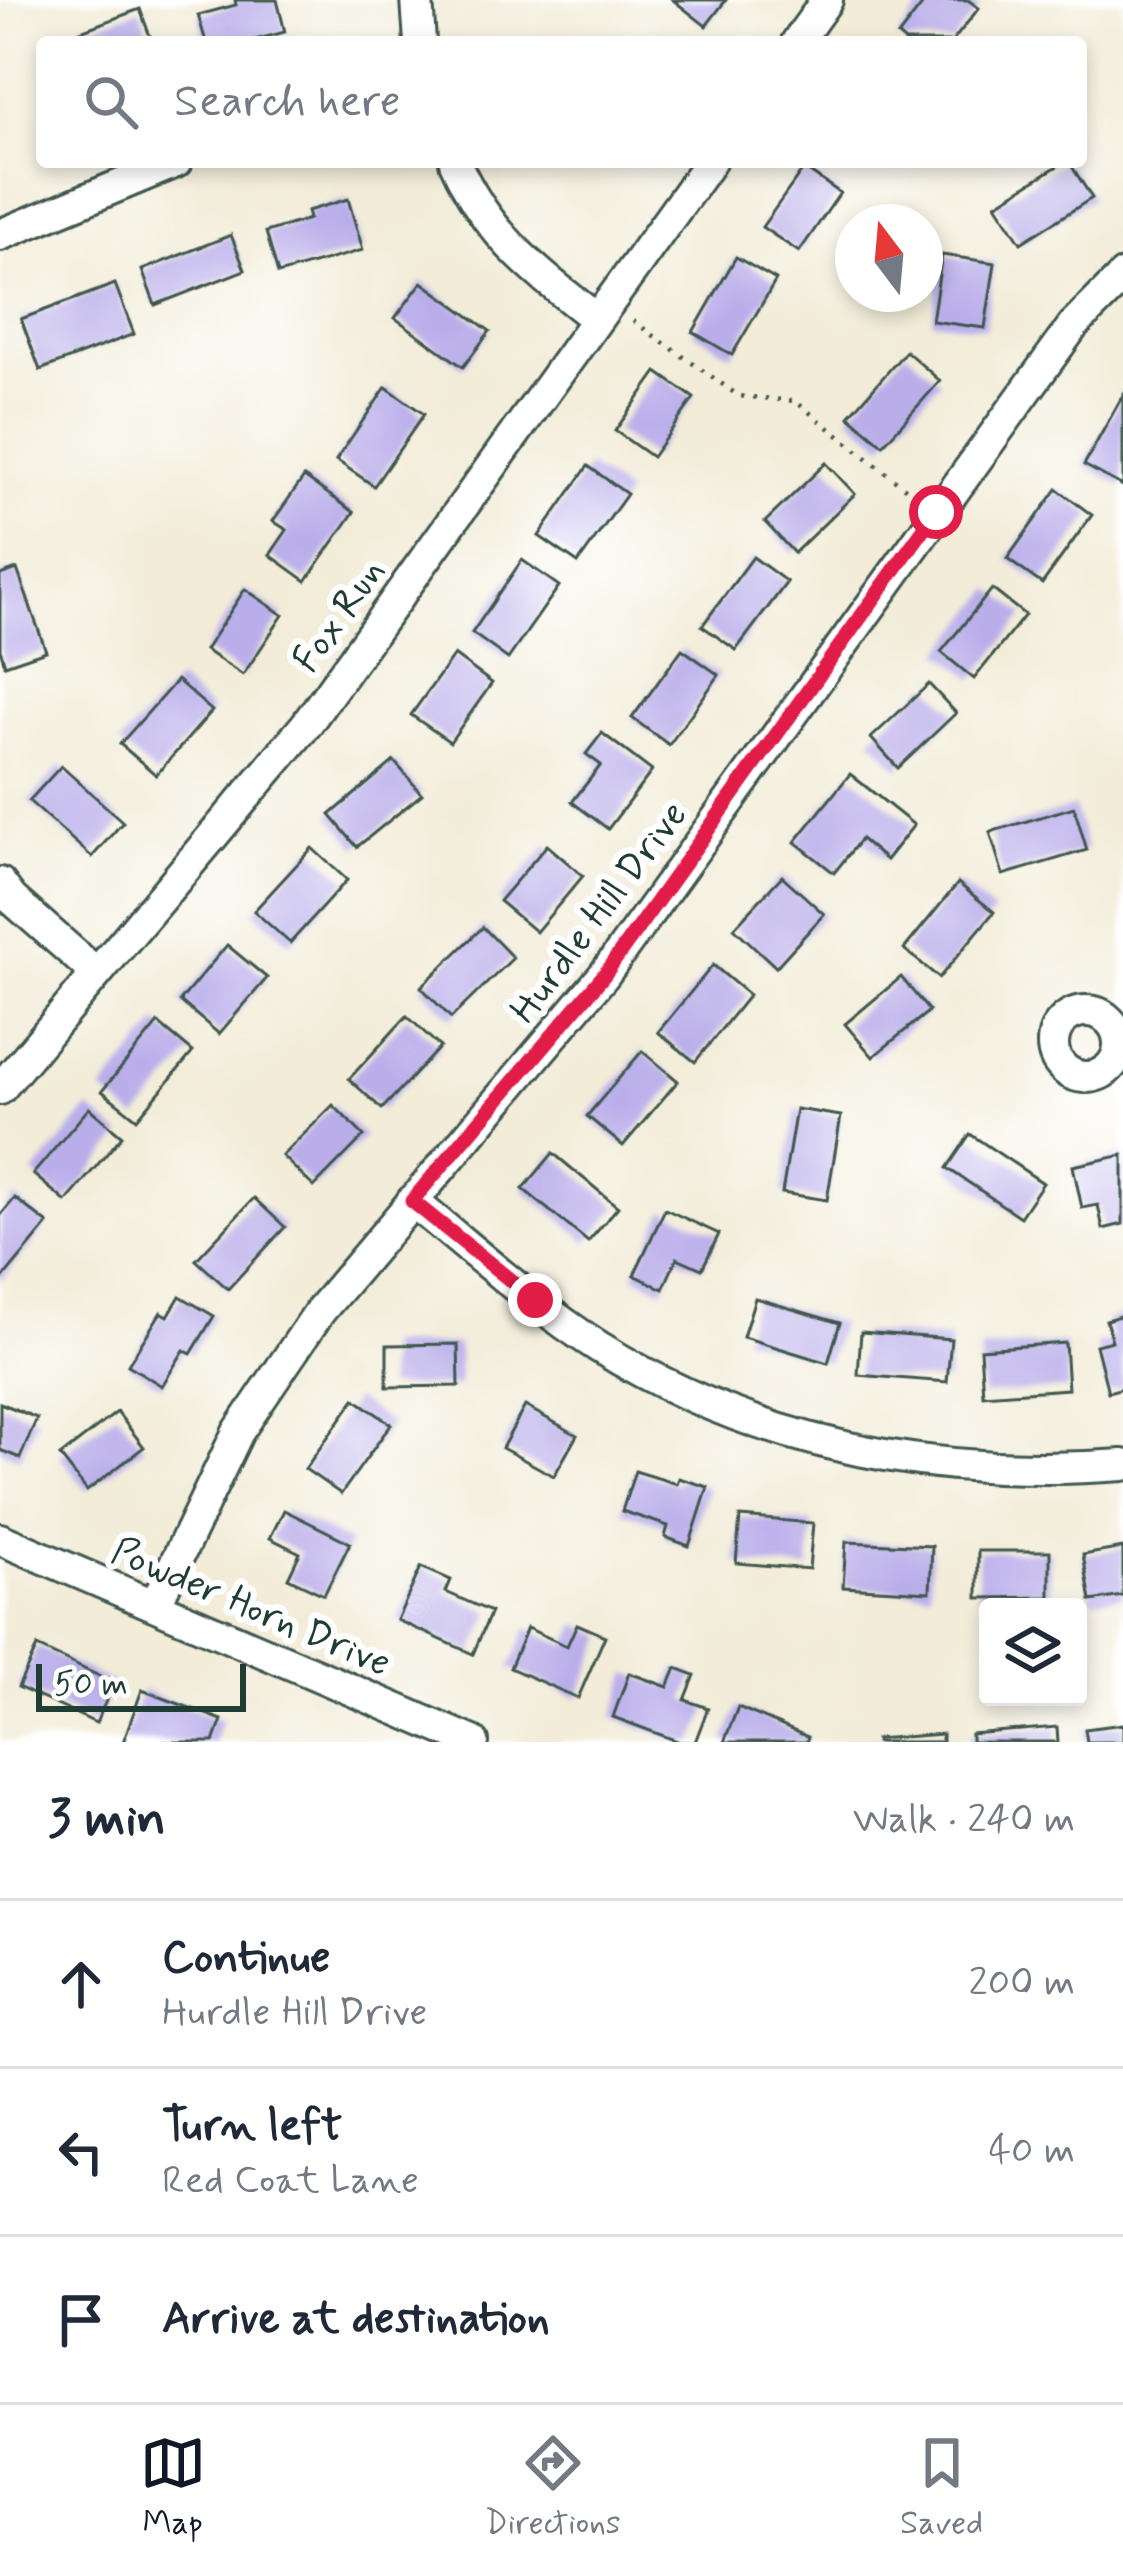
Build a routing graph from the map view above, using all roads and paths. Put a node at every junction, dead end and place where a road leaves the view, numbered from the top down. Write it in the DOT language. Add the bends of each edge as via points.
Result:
graph roads {
  1 [pos="417,0"];
  2 [pos="827,0"];
  3 [pos="420,36"];
  4 [pos="801,36"];
  5 [pos="162,168"];
  6 [pos="458,168"];
  7 [pos="706,168"];
  8 [pos="0,235"];
  9 [pos="1123,276"];
  10 [pos="601,310"];
  11 [pos="936,512"];
  12 [pos="0,883"];
  13 [pos="96,973"];
  14 [pos="0,1089"];
  15 [pos="412,1201"];
  16 [pos="1123,1465"];
  17 [pos="0,1539"];
  18 [pos="155,1605"];
  19 [pos="473,1742"];
  1 -- 3 [label="street"];
  2 -- 4 [label="street"];
  5 -- 8 [label="street"];
  6 -- 10 [label="street" via="509,249"];
  7 -- 10 [label="street, Fox Run"];
  9 -- 11 [label="street, Hurdle Hill Drive" via="1073,326"];
  10 -- 11 [label="path" via="740,396 795,401"];
  10 -- 13 [label="street, Fox Run" via="306,725"];
  11 -- 15 [label="street, Hurdle Hill Drive" via="604,975"];
  12 -- 13 [label="street"];
  13 -- 14 [label="street, Fox Run"];
  15 -- 16 [label="street" via="595,1344 752,1421 904,1460 1003,1470"];
  15 -- 18 [label="street, Hurdle Hill Drive" via="320,1311 238,1432"];
  17 -- 18 [label="street, Powder Horn Drive"];
  18 -- 19 [label="street, Powder Horn Drive"];
}
